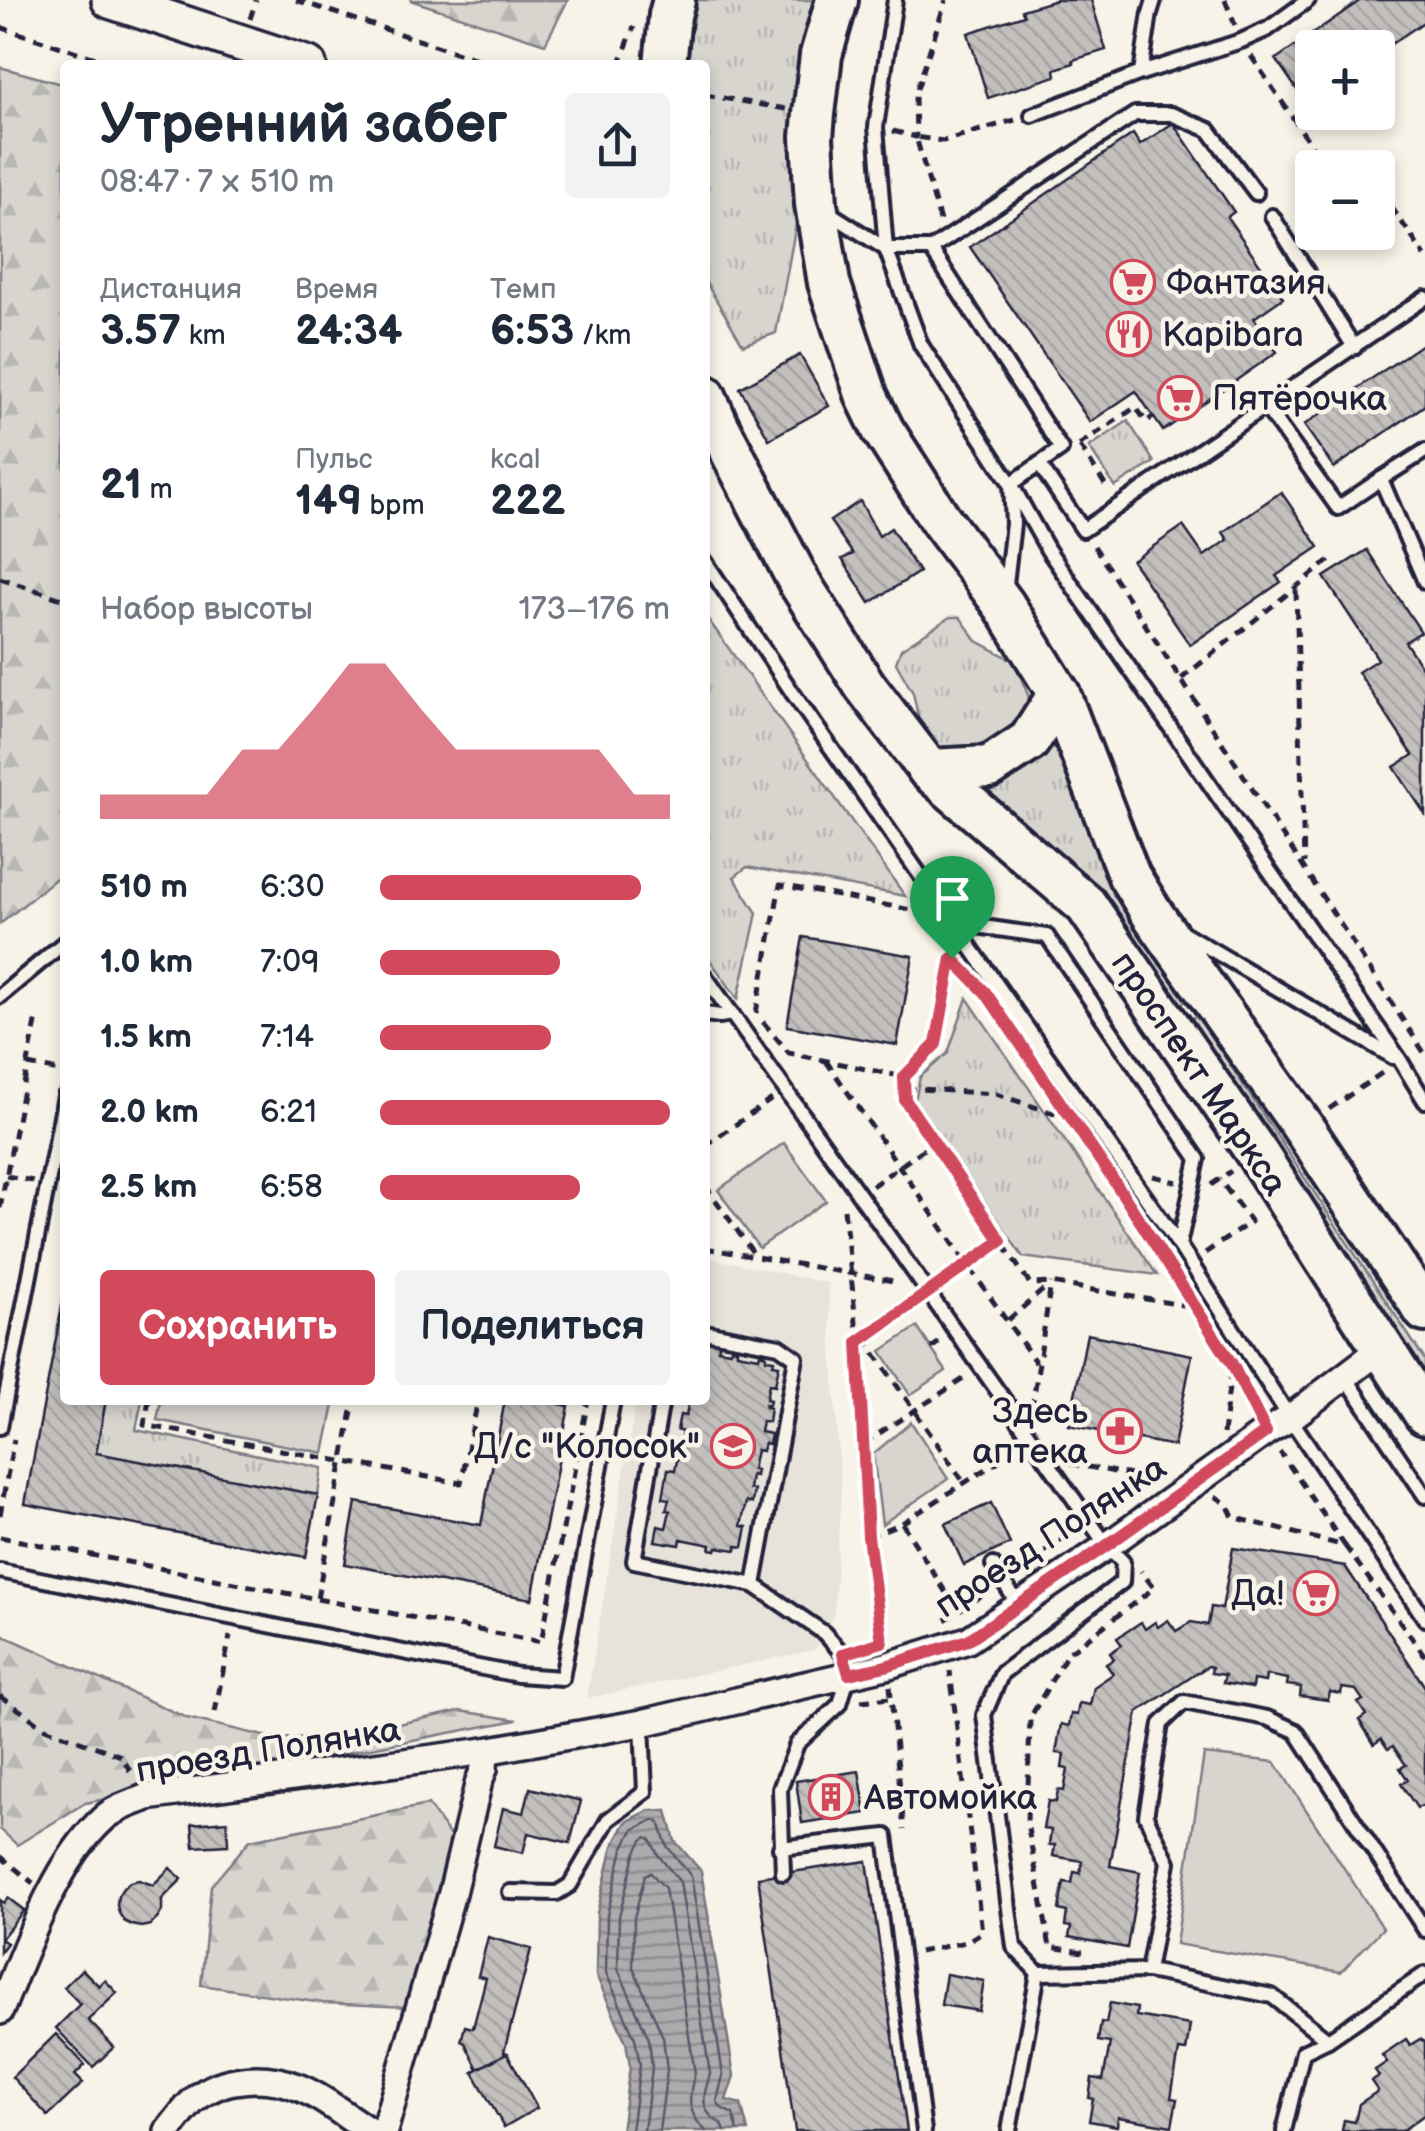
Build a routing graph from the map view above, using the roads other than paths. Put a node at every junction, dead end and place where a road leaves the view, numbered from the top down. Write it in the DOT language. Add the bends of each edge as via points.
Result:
graph roads {
  1 [pos="110,0"];
  2 [pos="837,0"];
  3 [pos="895,0"];
  4 [pos="1154,0"];
  5 [pos="1308,0"];
  6 [pos="656,9"];
  7 [pos="283,60"];
  8 [pos="665,60"];
  9 [pos="1141,72"];
  10 [pos="1032,114"];
  11 [pos="1256,194"];
  12 [pos="816,204"];
  13 [pos="1272,216"];
  14 [pos="886,249"];
  15 [pos="931,250"];
  16 [pos="1425,298"];
  17 [pos="1354,347"];
  18 [pos="1265,406"];
  19 [pos="710,408"];
  20 [pos="1425,452"];
  21 [pos="1039,464"];
  22 [pos="1381,479"];
  23 [pos="1011,484"];
  24 [pos="710,569"];
  25 [pos="1425,582"];
  26 [pos="1004,605"];
  27 [pos="1060,694"];
  28 [pos="929,770"];
  29 [pos="1153,915"];
  30 [pos="955,923"];
  31 [pos="60,946"];
  32 [pos="710,983"];
  33 [pos="0,996"];
  34 [pos="732,1014"];
  35 [pos="710,1015"];
  36 [pos="1400,1060"];
  37 [pos="1425,1102"];
  38 [pos="60,1121"];
  39 [pos="1179,1244"];
  40 [pos="1425,1312"];
  41 [pos="710,1333"];
  42 [pos="1381,1348"];
  43 [pos="1345,1376"];
  44 [pos="612,1405"];
  45 [pos="661,1405"];
  46 [pos="1425,1414"];
  47 [pos="1290,1418"];
  48 [pos="0,1427"];
  49 [pos="1425,1496"];
  50 [pos="1111,1551"];
  51 [pos="993,1566"];
  52 [pos="0,1571"];
  53 [pos="754,1585"];
  54 [pos="1019,1606"];
  55 [pos="1425,1619"];
  56 [pos="846,1664"];
  57 [pos="642,1723"];
  58 [pos="485,1751"];
  59 [pos="780,1848"];
  60 [pos="783,1874"];
  61 [pos="510,1892"];
  62 [pos="1425,1930"];
  63 [pos="1148,1971"];
  64 [pos="1038,1973"];
  65 [pos="1425,1974"];
  66 [pos="0,2011"];
  67 [pos="1328,2040"];
  68 [pos="168,2131"];
  69 [pos="369,2131"];
  70 [pos="384,2131"];
  71 [pos="924,2131"];
  72 [pos="1009,2131"];
  73 [pos="1284,2131"];
  1 -- 7 [label="street"];
  2 -- 12 [label="main road, проспект Маркса" via="814,114"];
  3 -- 14 [label="lane" via="876,128"];
  4 -- 9 [label="lane"];
  5 -- 9 [label="lane" via="1241,41"];
  6 -- 8 [label="main road" via="670,14"];
  9 -- 10 [label="lane"];
  11 -- 15 [label="lane" via="1208,130 1172,114 1135,114"];
  12 -- 14 [label="lane"];
  12 -- 26 [label="main road, проспект Маркса" via="829,284 867,397 940,519"];
  13 -- 17 [label="lane"];
  14 -- 15 [label="lane"];
  14 -- 23 [label="lane" via="922,345"];
  15 -- 21 [label="lane" via="1061,449"];
  16 -- 17 [label="lane"];
  17 -- 18 [label="lane"];
  18 -- 21 [label="lane" via="1084,530"];
  18 -- 22 [label="lane" via="1338,508"];
  19 -- 28 [label="main road, проспект Маркса" via="799,582"];
  20 -- 22 [label="lane"];
  21 -- 23 [label="lane"];
  22 -- 25 [label="lane"];
  23 -- 26 [label="lane"];
  23 -- 36 [label="lane" via="1077,594"];
  24 -- 30 [label="lane"];
  26 -- 27 [label="main road, проспект Маркса"];
  27 -- 28 [label="main road" via="1029,741 990,767"];
  27 -- 29 [label="main road, проспект Маркса" via="1129,876"];
  28 -- 42 [label="main road, проспект Маркса" via="1086,905"];
  29 -- 36 [label="lane"];
  29 -- 40 [label="main road, проспект Маркса"];
  30 -- 39 [label="lane"];
  30 -- 39 [label="lane" via="1048,936 1198,1159"];
  31 -- 33 [label="lane"];
  32 -- 34 [label="lane"];
  34 -- 35 [label="lane"];
  34 -- 50 [label="lane"];
  36 -- 37 [label="lane"];
  38 -- 48 [label="lane"];
  39 -- 47 [label="lane"];
  41 -- 53 [label="lane" via="779,1346 796,1358"];
  42 -- 43 [label="street, проезд Полянка"];
  42 -- 46 [label="main road, проспект Маркса"];
  43 -- 47 [label="street, проезд Полянка"];
  43 -- 49 [label="lane"];
  44 -- 52 [label="lane" via="562,1678 518,1675"];
  45 -- 53 [label="lane" via="634,1560"];
  47 -- 50 [label="street, проезд Полянка"];
  47 -- 55 [label="lane"];
  50 -- 54 [label="street, проезд Полянка"];
  50 -- 64 [label="lane" via="1123,1562 1122,1582 1002,1674 984,1715 1014,1946"];
  51 -- 54 [label="lane"];
  53 -- 56 [label="lane" via="824,1634"];
  54 -- 56 [label="street, проезд Полянка" via="968,1640"];
  56 -- 57 [label="street, проезд Полянка" via="769,1695"];
  56 -- 59 [label="lane" via="840,1704 797,1744 780,1789"];
  57 -- 58 [label="street, проезд Полянка"];
  57 -- 61 [label="lane" via="644,1792 608,1820 570,1885 557,1893"];
  58 -- 66 [label="street, проезд Полянка" via="146,1797 106,1815 70,1860"];
  58 -- 70 [label="street"];
  59 -- 60 [label="lane"];
  59 -- 71 [label="lane" via="886,1836"];
  62 -- 63 [label="lane" via="1296,1731 1268,1718 1184,1702 1161,1724 1146,1816 1168,1862"];
  63 -- 64 [label="lane"];
  63 -- 67 [label="lane" via="1272,1996"];
  64 -- 72 [label="lane"];
  65 -- 67 [label="lane"];
  67 -- 73 [label="lane" via="1303,2052"];
  68 -- 69 [label="street" via="196,2098 224,2082 254,2078 304,2089"];
}
